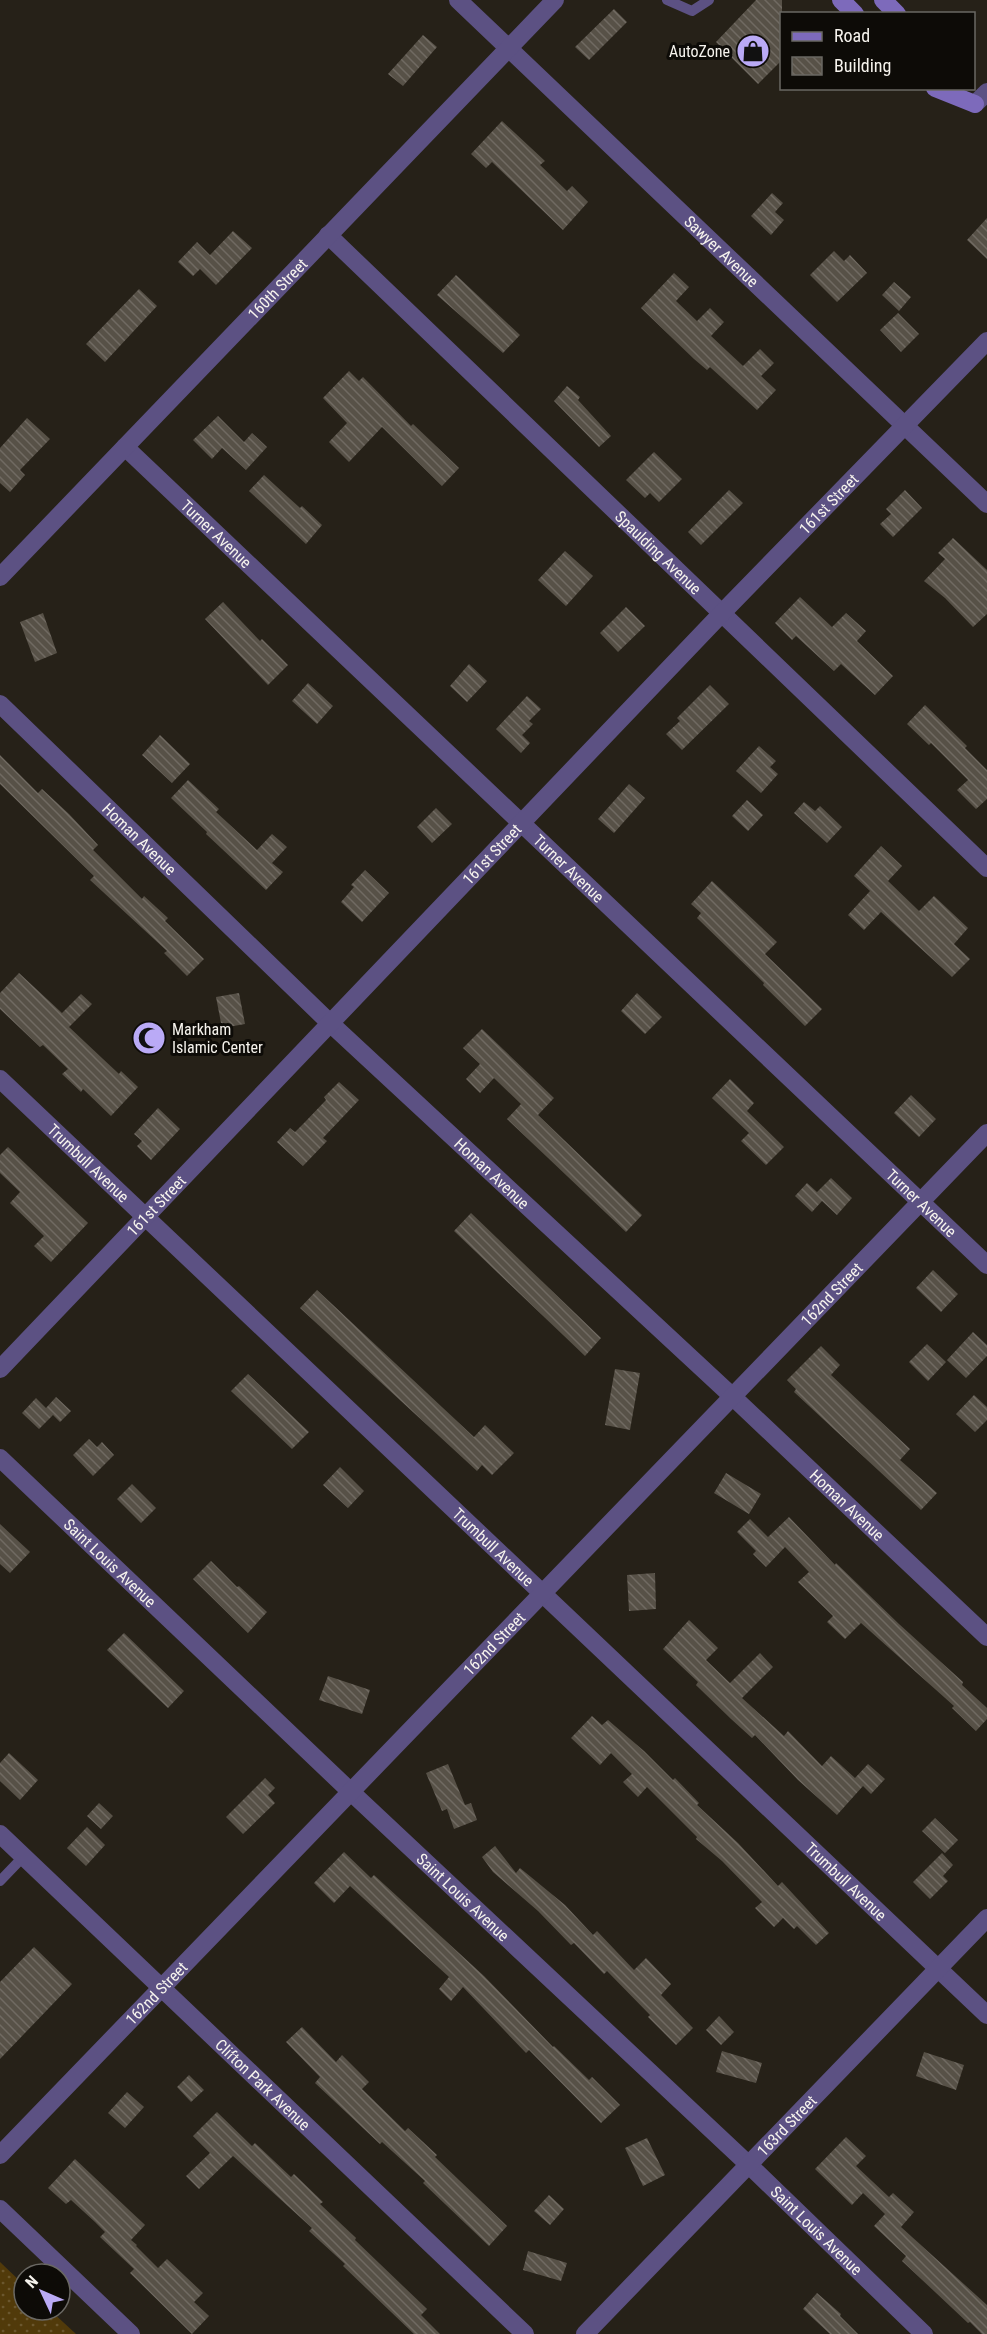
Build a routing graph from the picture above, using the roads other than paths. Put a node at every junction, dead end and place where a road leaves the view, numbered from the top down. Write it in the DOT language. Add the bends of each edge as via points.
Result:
graph roads {
  1 [pos="458,0"];
  2 [pos="555,0"];
  3 [pos="668,0"];
  4 [pos="709,0"];
  5 [pos="841,0"];
  6 [pos="883,0"];
  7 [pos="853,12"];
  8 [pos="895,12"];
  9 [pos="508,48"];
  10 [pos="942,90"];
  11 [pos="979,100"];
  12 [pos="328,235"];
  13 [pos="987,340"];
  14 [pos="905,426"];
  15 [pos="125,447"];
  16 [pos="987,504"];
  17 [pos="0,577"];
  18 [pos="722,613"];
  19 [pos="0,704"];
  20 [pos="521,823"];
  21 [pos="987,868"];
  22 [pos="330,1023"];
  23 [pos="0,1079"];
  24 [pos="987,1133"];
  25 [pos="921,1202"];
  26 [pos="145,1218"];
  27 [pos="987,1265"];
  28 [pos="0,1369"];
  29 [pos="732,1396"];
  30 [pos="0,1458"];
  31 [pos="543,1592"];
  32 [pos="987,1637"];
  33 [pos="351,1792"];
  34 [pos="0,1834"];
  35 [pos="24,1856"];
  36 [pos="0,1881"];
  37 [pos="987,1918"];
  38 [pos="938,1969"];
  39 [pos="161,1988"];
  40 [pos="987,2015"];
  41 [pos="0,2155"];
  42 [pos="749,2165"];
  43 [pos="0,2209"];
  44 [pos="131,2334"];
  45 [pos="525,2334"];
  46 [pos="585,2334"];
  47 [pos="924,2334"];
  1 -- 9 [label="street, Sawyer Avenue"];
  2 -- 9 [label="street, 160th Street"];
  3 -- 4 [label="lane" via="692,11"];
  5 -- 7 [label="main road"];
  6 -- 8 [label="main road"];
  9 -- 12 [label="street, 160th Street"];
  9 -- 14 [label="street, Sawyer Avenue"];
  10 -- 11 [label="main road"];
  12 -- 15 [label="street, 160th Street"];
  12 -- 18 [label="street, Spaulding Avenue"];
  13 -- 14 [label="street, 161st Street"];
  14 -- 16 [label="street, Sawyer Avenue"];
  14 -- 18 [label="street, 161st Street"];
  15 -- 17 [label="street, 160th Street"];
  15 -- 20 [label="street, Turner Avenue"];
  18 -- 20 [label="street, 161st Street"];
  18 -- 21 [label="street, Spaulding Avenue"];
  19 -- 22 [label="street, Homan Avenue"];
  20 -- 22 [label="street, 161st Street"];
  20 -- 25 [label="street, Turner Avenue"];
  22 -- 26 [label="street, 161st Street"];
  22 -- 29 [label="street, Homan Avenue"];
  23 -- 26 [label="street, Trumbull Avenue"];
  24 -- 25 [label="street, 162nd Street"];
  25 -- 27 [label="street, Turner Avenue"];
  25 -- 29 [label="street, 162nd Street"];
  26 -- 28 [label="street, 161st Street"];
  26 -- 31 [label="street, Trumbull Avenue"];
  29 -- 31 [label="street, 162nd Street"];
  29 -- 32 [label="street, Homan Avenue"];
  30 -- 33 [label="street, Saint Louis Avenue"];
  31 -- 33 [label="street, 162nd Street"];
  31 -- 38 [label="street, Trumbull Avenue"];
  33 -- 39 [label="street, 162nd Street"];
  33 -- 42 [label="street, Saint Louis Avenue"];
  34 -- 35 [label="street, Clifton Park Avenue"];
  35 -- 36 [label="lane"];
  35 -- 39 [label="street, Clifton Park Avenue"];
  37 -- 38 [label="street, 163rd Street"];
  38 -- 40 [label="street, Trumbull Avenue"];
  38 -- 42 [label="street, 163rd Street"];
  39 -- 41 [label="street, 162nd Street"];
  39 -- 45 [label="street, Clifton Park Avenue"];
  42 -- 46 [label="street, 163rd Street"];
  42 -- 47 [label="street, Saint Louis Avenue"];
  43 -- 44 [label="street"];
}
